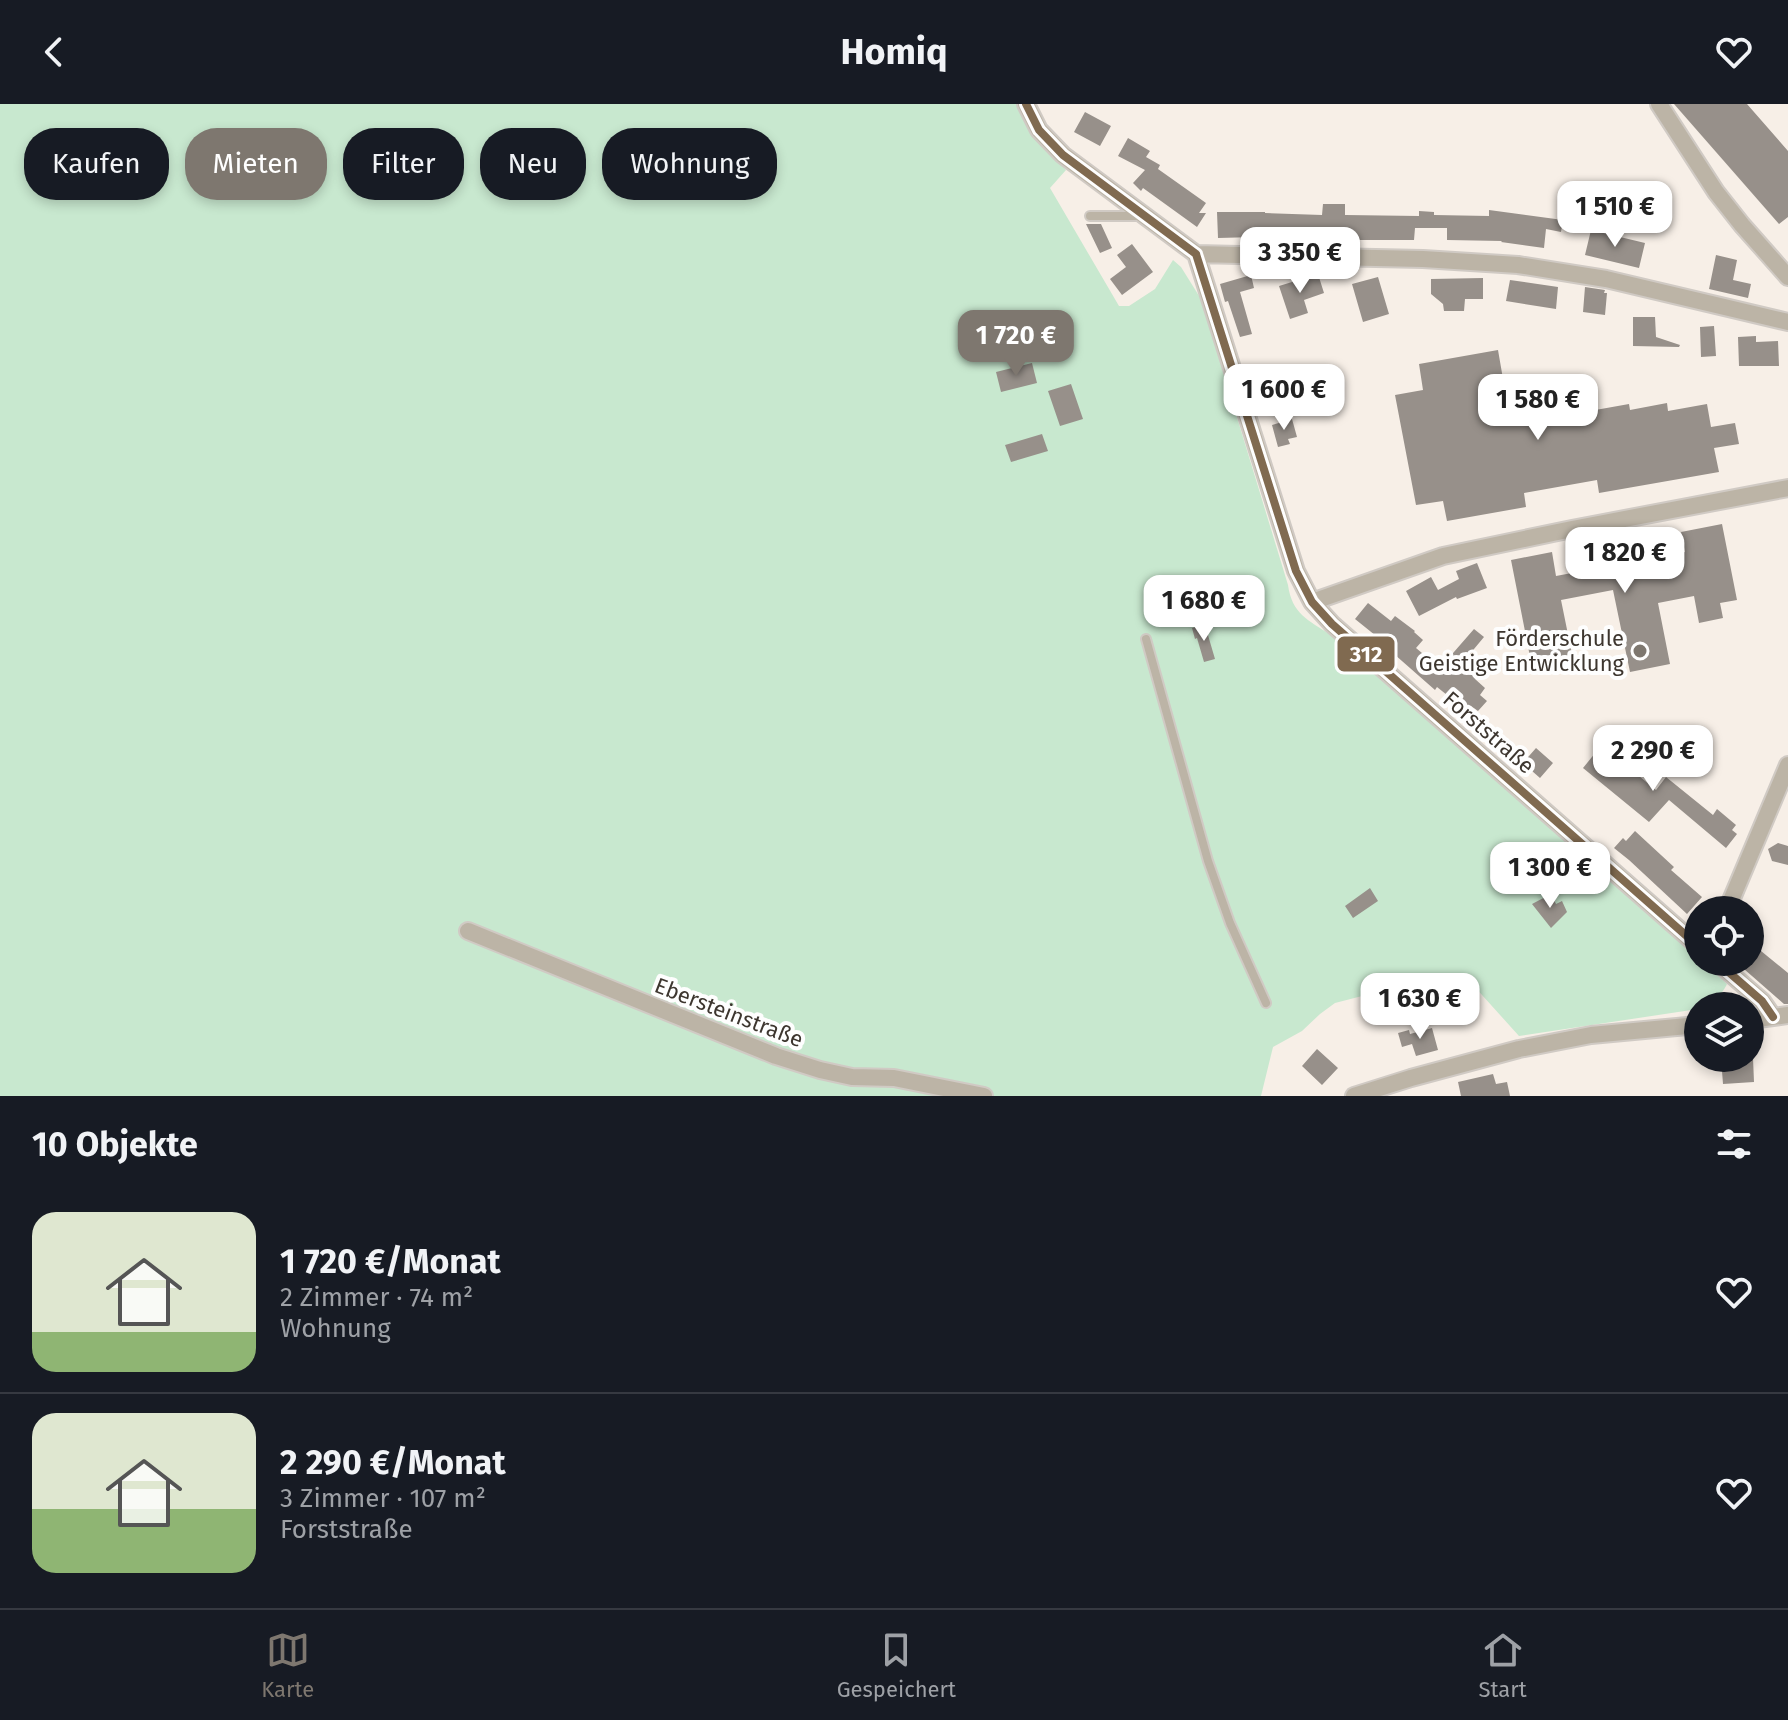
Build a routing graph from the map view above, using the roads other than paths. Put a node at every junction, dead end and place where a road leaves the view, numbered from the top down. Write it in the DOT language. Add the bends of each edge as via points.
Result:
graph roads {
  1 [pos="1026,104"];
  2 [pos="1659,104"];
  3 [pos="1147,215"];
  4 [pos="1090,216"];
  5 [pos="1196,254"];
  6 [pos="1788,277"];
  7 [pos="1788,322"];
  8 [pos="1788,488"];
  9 [pos="1312,602"];
  10 [pos="1146,639"];
  11 [pos="1788,765"];
  12 [pos="1733,896"];
  13 [pos="468,931"];
  14 [pos="1684,934"];
  15 [pos="1733,976"];
  16 [pos="1266,1003"];
  17 [pos="1781,1016"];
  18 [pos="1684,1026"];
  19 [pos="984,1096"];
  20 [pos="1354,1096"];
  1 -- 3 [label="street" via="1039,130 1063,155"];
  2 -- 6 [label="street" via="1716,192"];
  3 -- 4 [label="lane"];
  3 -- 5 [label="street"];
  5 -- 7 [label="street" via="1518,265 1606,279"];
  5 -- 9 [label="street, Forststraße" via="1296,571"];
  8 -- 9 [label="street" via="1443,556"];
  9 -- 14 [label="street, Forststraße"];
  10 -- 16 [label="lane" via="1208,861"];
  11 -- 12 [label="street"];
  13 -- 19 [label="street, Ebersteinstraße" via="776,1056 852,1077 894,1078"];
  15 -- 17 [label="street"];
  18 -- 20 [label="street" via="1591,1035 1519,1049"];
}
